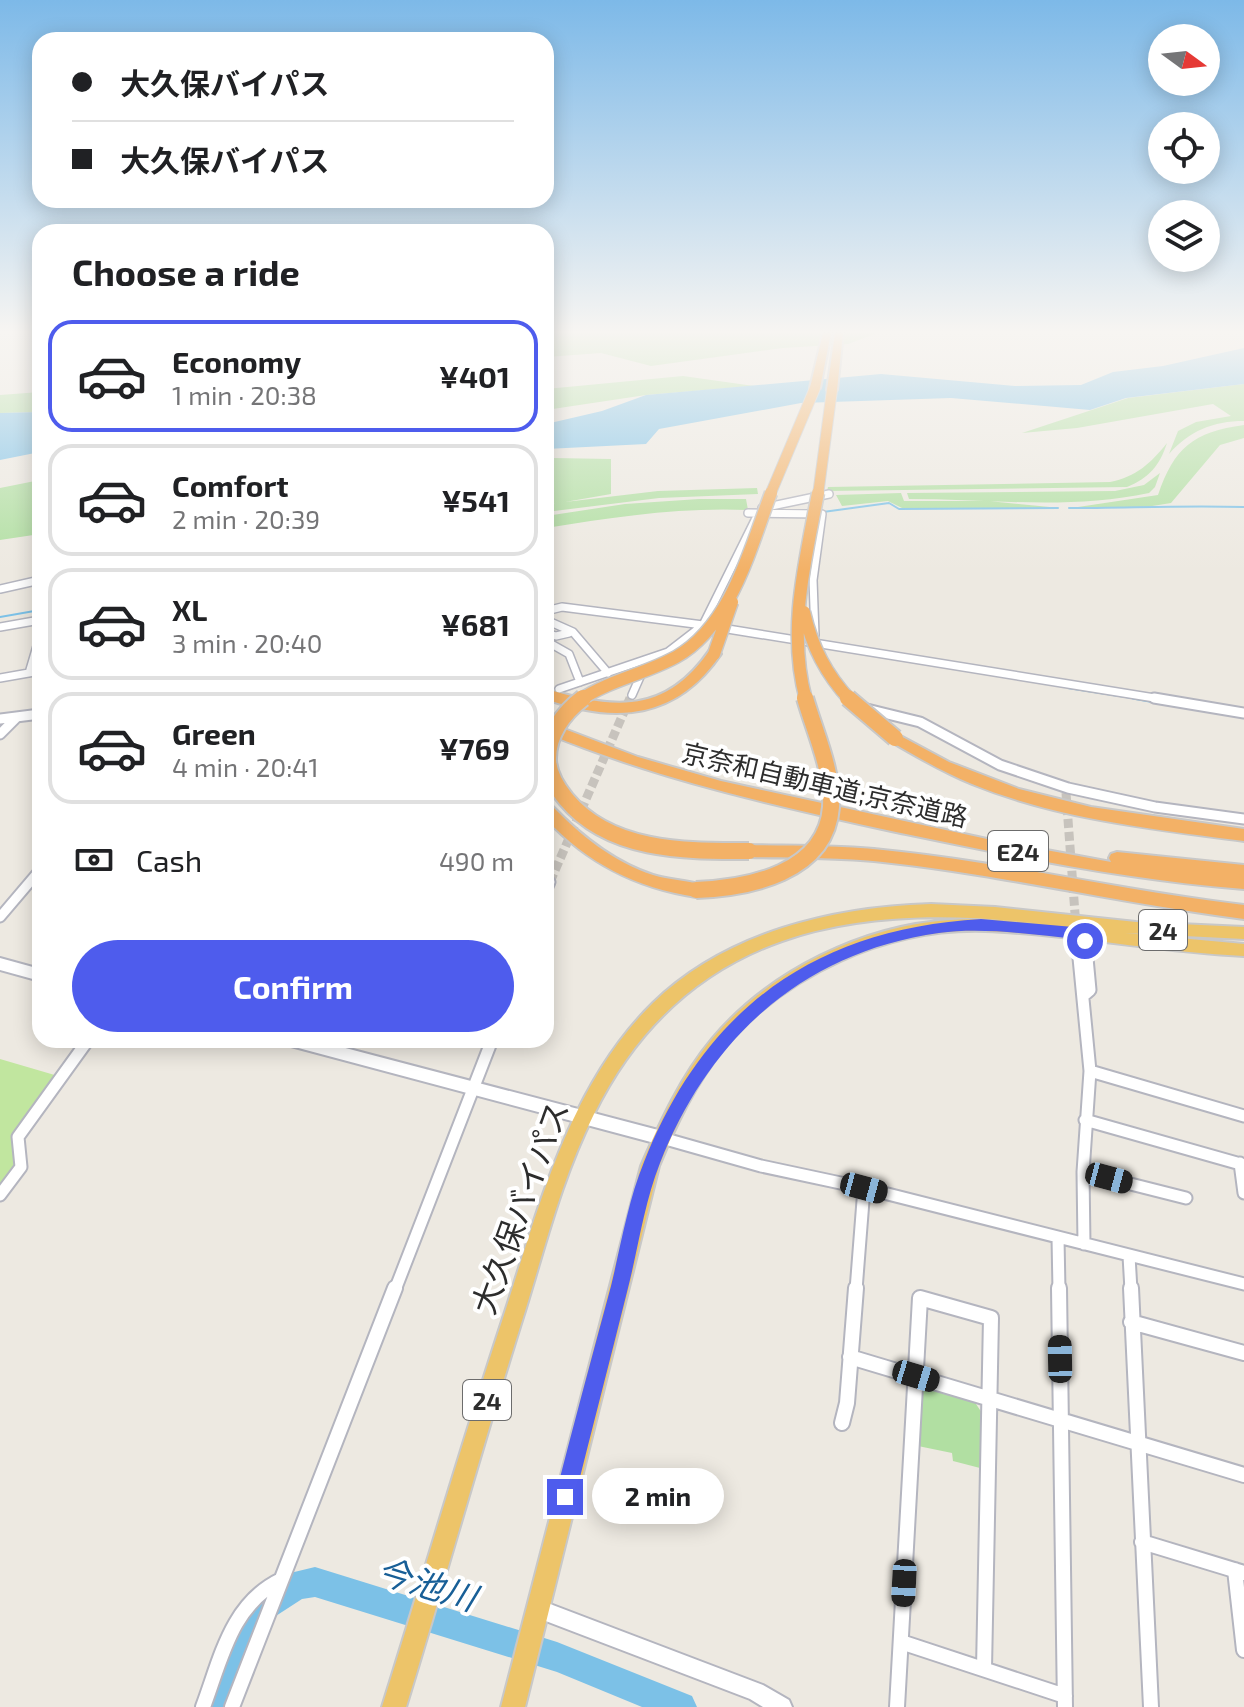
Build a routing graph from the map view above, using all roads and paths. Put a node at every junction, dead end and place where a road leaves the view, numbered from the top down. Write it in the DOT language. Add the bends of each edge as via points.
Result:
graph roads {
  1 [pos="804,413"];
  2 [pos="828,413"];
  3 [pos="829,494"];
  4 [pos="758,514"];
  5 [pos="811,523"];
  6 [pos="746,562"];
  7 [pos="32,582"];
  8 [pos="0,589"];
  9 [pos="554,609"];
  10 [pos="32,622"];
  11 [pos="554,624"];
  12 [pos="703,625"];
  13 [pos="1,628"];
  14 [pos="573,632"];
  15 [pos="554,635"];
  16 [pos="819,645"];
  17 [pos="554,646"];
  18 [pos="648,659"];
  19 [pos="32,663"];
  20 [pos="32,672"];
  21 [pos="29,673"];
  22 [pos="608,673"];
  23 [pos="0,678"];
  24 [pos="580,682"];
  25 [pos="554,691"];
  26 [pos="554,691"];
  27 [pos="632,695"];
  28 [pos="1244,713"];
  29 [pos="32,715"];
  30 [pos="17,717"];
  31 [pos="0,719"];
  32 [pos="554,719"];
  33 [pos="554,731"];
  34 [pos="0,734"];
  35 [pos="554,737"];
  36 [pos="554,780"];
  37 [pos="713,780"];
  38 [pos="796,799"];
  39 [pos="554,817"];
  40 [pos="1244,819"];
  41 [pos="1244,835"];
  42 [pos="1244,871"];
  43 [pos="32,879"];
  44 [pos="1244,883"];
  45 [pos="1244,912"];
  46 [pos="0,917"];
  47 [pos="1244,933"];
  48 [pos="1081,938"];
  49 [pos="1244,950"];
  50 [pos="0,964"];
  51 [pos="32,973"];
  52 [pos="82,1048"];
  53 [pos="322,1048"];
  54 [pos="489,1048"];
  55 [pos="1090,1071"];
  56 [pos="474,1088"];
  57 [pos="1244,1116"];
  58 [pos="582,1117"];
  59 [pos="1085,1120"];
  60 [pos="662,1138"];
  61 [pos="1242,1164"];
  62 [pos="1083,1172"];
  63 [pos="864,1188"];
  64 [pos="1244,1193"];
  65 [pos="0,1195"];
  66 [pos="1186,1198"];
  67 [pos="1058,1238"];
  68 [pos="1084,1244"];
  69 [pos="1129,1256"];
  70 [pos="1244,1284"];
  71 [pos="1131,1322"];
  72 [pos="1244,1353"];
  73 [pos="850,1357"];
  74 [pos="916,1376"];
  75 [pos="990,1399"];
  76 [pos="1061,1420"];
  77 [pos="842,1423"];
  78 [pos="1137,1443"];
  79 [pos="1244,1475"];
  80 [pos="1142,1542"];
  81 [pos="1240,1571"];
  82 [pos="281,1580"];
  83 [pos="535,1618"];
  84 [pos="901,1642"];
  85 [pos="1244,1650"];
  86 [pos="984,1669"];
  87 [pos="1065,1701"];
  88 [pos="203,1707"];
  89 [pos="232,1707"];
  90 [pos="394,1707"];
  91 [pos="513,1707"];
  92 [pos="782,1707"];
  93 [pos="897,1707"];
  94 [pos="1151,1707"];
  1 -- 6 [label="highway, bridge"];
  2 -- 5 [label="highway, bridge"];
  3 -- 4 [label="street" via="748,513"];
  4 -- 12 [label="street"];
  4 -- 16 [label="street" via="822,514 813,591"];
  5 -- 39 [label="highway, bridge" via="797,607 798,658 811,727 831,790 828,825 807,855 779,875 740,888 696,890 640,878 604,861"];
  5 -- 41 [label="highway, bridge" via="803,605 813,649 848,700 895,738 943,766 1051,803"];
  6 -- 25 [label="highway, bridge" via="714,654 692,684 659,702 617,708 595,707"];
  6 -- 35 [label="highway, bridge" via="700,639 680,654 598,688 567,711"];
  7 -- 8 [label="street"];
  9 -- 12 [label="street"];
  10 -- 13 [label="street"];
  11 -- 14 [label="street"];
  12 -- 16 [label="street"];
  12 -- 18 [label="street" via="668,652"];
  14 -- 15 [label="street"];
  14 -- 22 [label="street"];
  16 -- 28 [label="street"];
  16 -- 40 [label="street" via="867,709 919,721 982,757 1065,790"];
  17 -- 24 [label="street" via="569,654"];
  18 -- 22 [label="street"];
  18 -- 27 [label="street"];
  19 -- 21 [label="street"];
  20 -- 21 [label="street"];
  21 -- 23 [label="street"];
  22 -- 24 [label="street"];
  24 -- 26 [label="street"];
  29 -- 30 [label="street"];
  30 -- 31 [label="street"];
  30 -- 34 [label="street"];
  32 -- 37 [label="highway, 京奈和自動車道;京奈道路 / E24"];
  33 -- 37 [label="highway, 京奈和自動車道;京奈道路 / E24" via="612,756"];
  36 -- 45 [label="highway, bridge" via="573,808 600,827 624,838 690,851 901,858"];
  37 -- 38 [label="highway, 京奈和自動車道;京奈道路 / E24"];
  38 -- 42 [label="highway, 京奈和自動車道;京奈道路 / E24" via="1081,852"];
  38 -- 44 [label="highway, 京奈和自動車道;京奈道路 / E24" via="1082,863"];
  43 -- 46 [label="street"];
  47 -- 58 [label="highway, 大久保バイパス / 24" via="937,910 867,914 801,928 727,960 681,989 620,1053"];
  48 -- 49 [label="highway, 24"];
  48 -- 55 [label="street"];
  48 -- 60 [label="highway, 24" via="981,925 941,927 858,947 822,963 730,1030 678,1102"];
  50 -- 51 [label="main road"];
  52 -- 65 [label="street" via="18,1137 21,1167"];
  53 -- 56 [label="main road"];
  54 -- 56 [label="street"];
  55 -- 57 [label="street"];
  55 -- 59 [label="street"];
  56 -- 58 [label="main road"];
  56 -- 82 [label="street"];
  58 -- 60 [label="main road"];
  58 -- 90 [label="highway, 大久保バイパス / 24" via="499,1360"];
  59 -- 61 [label="street"];
  59 -- 62 [label="street"];
  60 -- 63 [label="street"];
  60 -- 83 [label="highway, 24" via="632,1230"];
  61 -- 64 [label="street"];
  62 -- 66 [label="street"];
  62 -- 68 [label="street"];
  63 -- 67 [label="street"];
  63 -- 73 [label="street"];
  67 -- 68 [label="street"];
  67 -- 76 [label="street"];
  68 -- 69 [label="street"];
  69 -- 70 [label="street"];
  69 -- 71 [label="street"];
  71 -- 72 [label="street"];
  71 -- 78 [label="street"];
  73 -- 74 [label="street"];
  73 -- 77 [label="street"];
  74 -- 75 [label="street"];
  74 -- 75 [label="street" via="920,1298 991,1318"];
  74 -- 84 [label="street"];
  75 -- 76 [label="street"];
  75 -- 86 [label="street"];
  76 -- 78 [label="street"];
  76 -- 87 [label="street"];
  78 -- 79 [label="street"];
  78 -- 80 [label="street"];
  80 -- 81 [label="street"];
  80 -- 94 [label="street"];
  81 -- 85 [label="street"];
  82 -- 88 [label="street" via="267,1584 245,1605"];
  82 -- 89 [label="street"];
  83 -- 91 [label="highway, 24"];
  83 -- 92 [label="street" via="756,1692"];
  84 -- 86 [label="street"];
  84 -- 93 [label="street"];
  86 -- 87 [label="street"];
}
